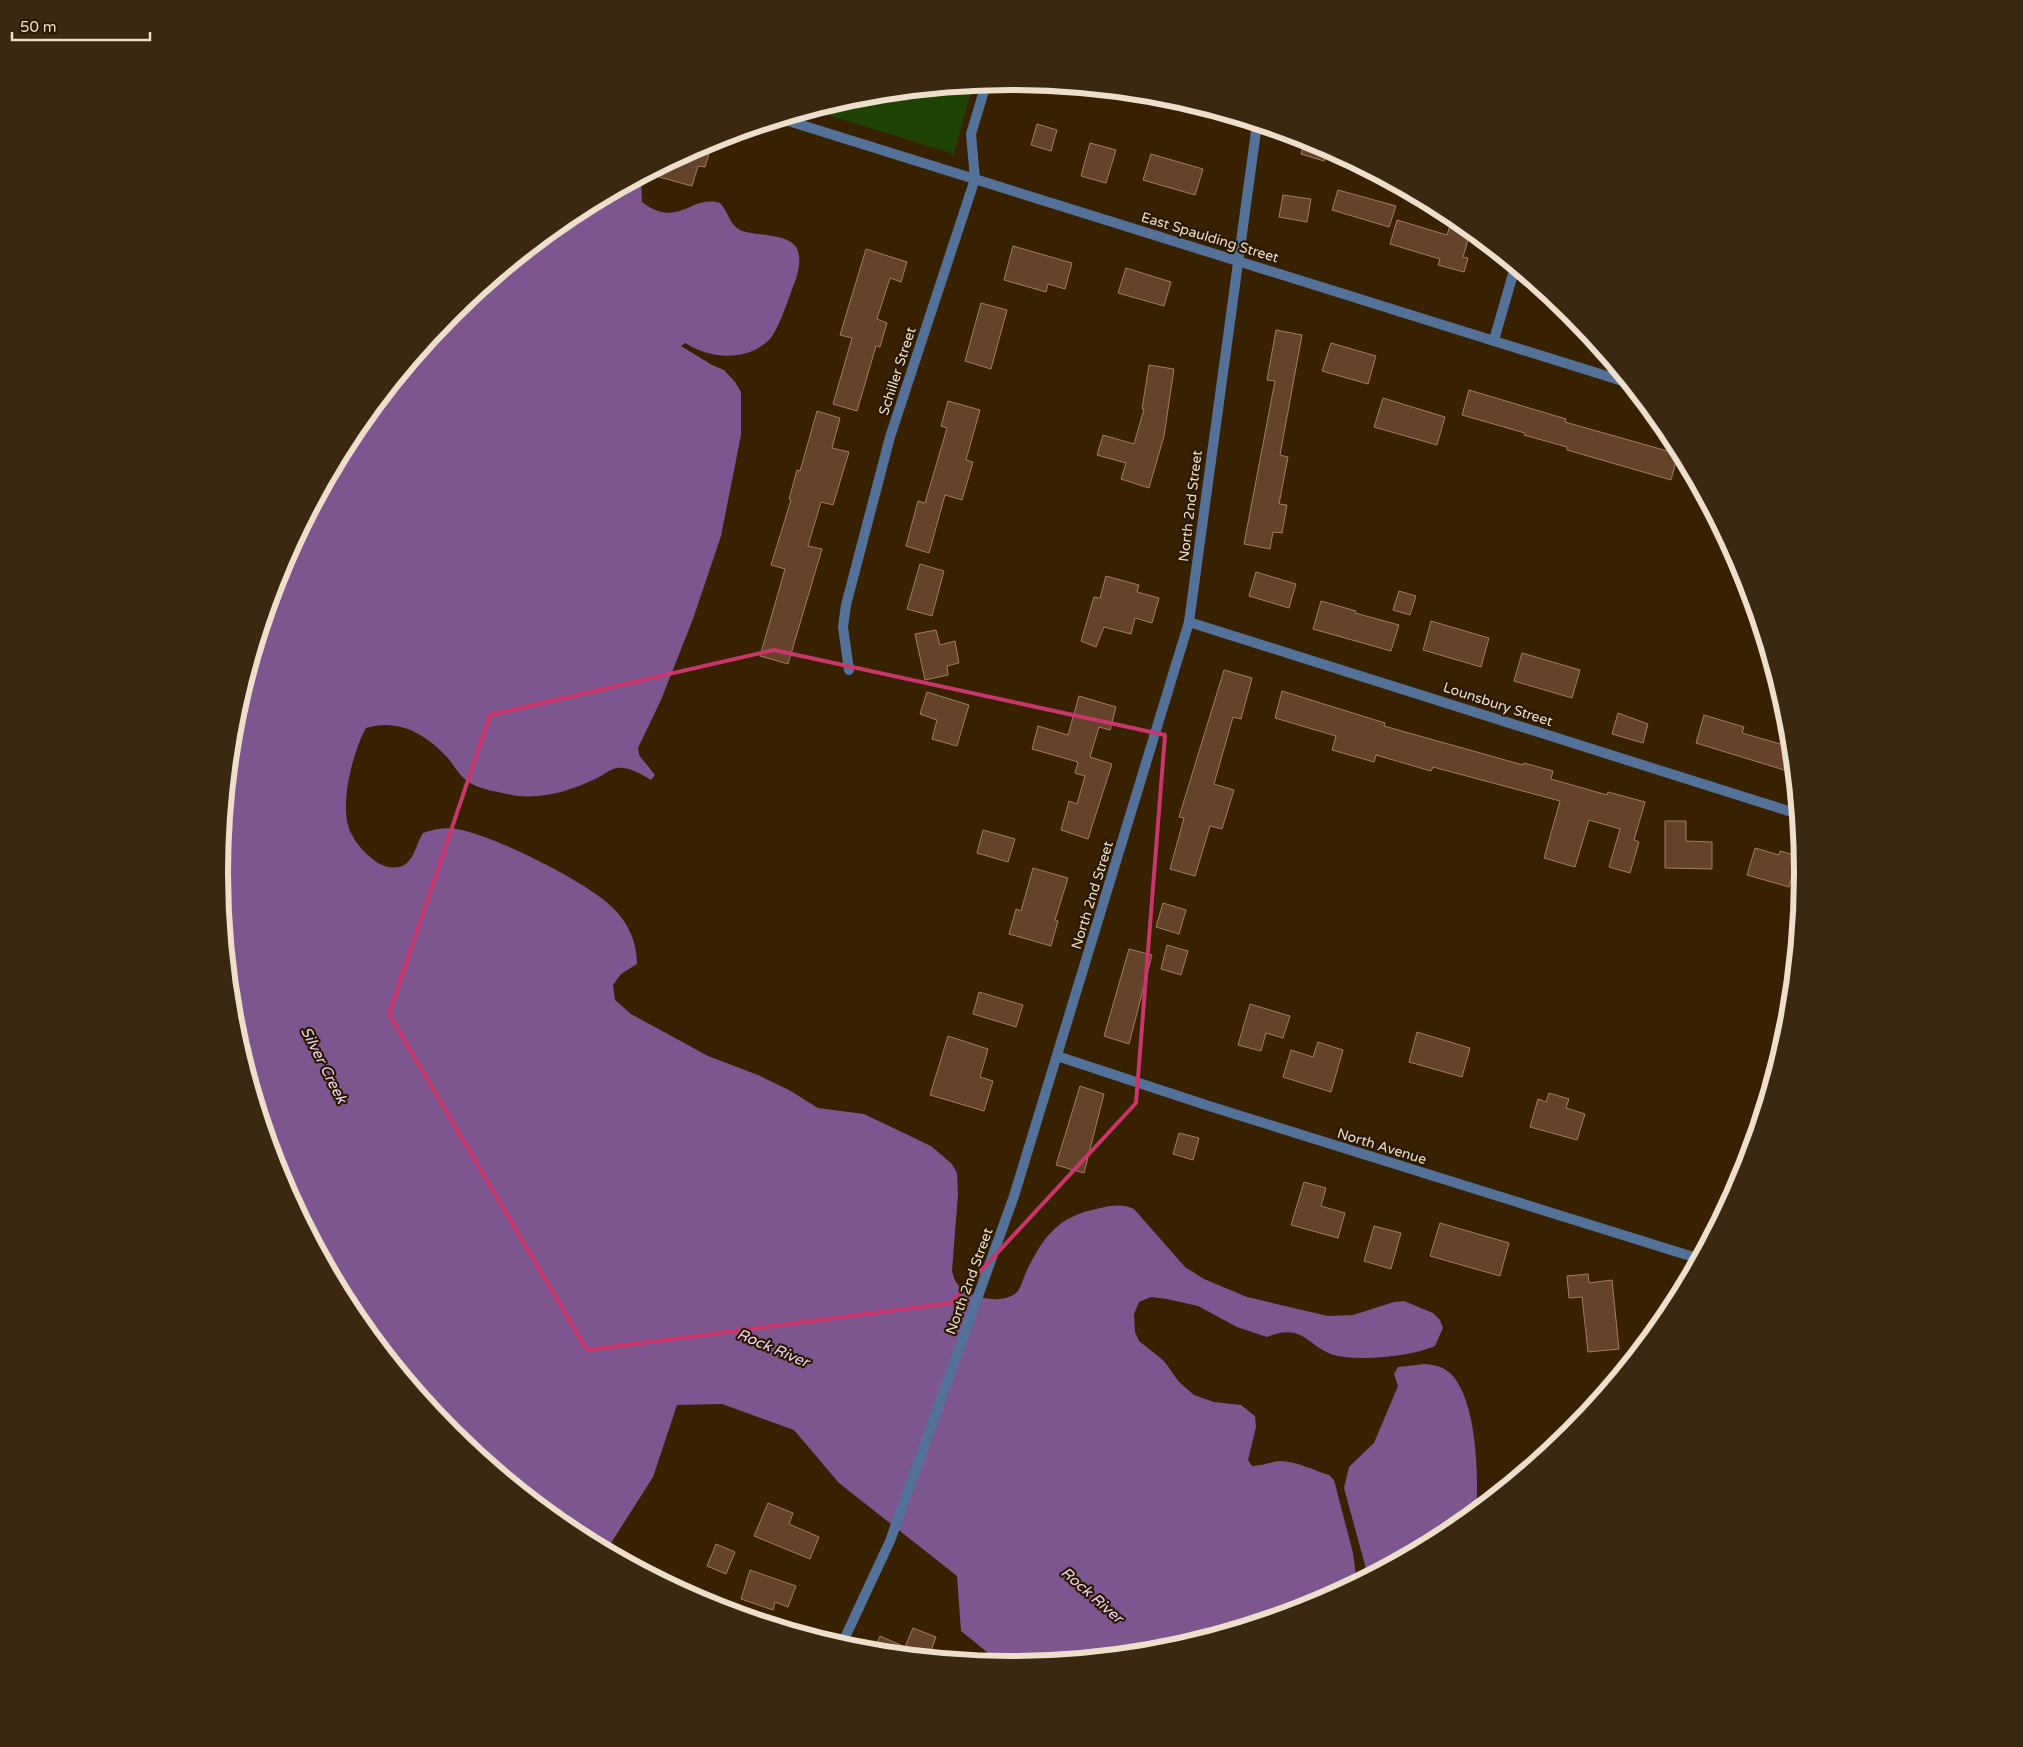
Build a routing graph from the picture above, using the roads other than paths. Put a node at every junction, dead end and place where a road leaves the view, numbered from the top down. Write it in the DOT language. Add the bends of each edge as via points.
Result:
graph roads {
  1 [pos="984,91"];
  2 [pos="792,122"];
  3 [pos="1256,130"];
  4 [pos="975,179"];
  5 [pos="1238,260"];
  6 [pos="1513,272"];
  7 [pos="1494,340"];
  8 [pos="1619,380"];
  9 [pos="1189,622"];
  10 [pos="849,670"];
  11 [pos="1792,812"];
  12 [pos="1057,1056"];
  13 [pos="1694,1257"];
  14 [pos="844,1639"];
  1 -- 4 [label="street, Schiller Street" via="971,134"];
  2 -- 4 [label="street, East Spaulding Street"];
  3 -- 5 [label="street, North 2nd Street"];
  4 -- 5 [label="street, East Spaulding Street"];
  4 -- 10 [label="street, Schiller Street" via="890,437 846,605 843,627"];
  5 -- 7 [label="street, East Spaulding Street"];
  5 -- 9 [label="street, North 2nd Street"];
  6 -- 7 [label="street"];
  7 -- 8 [label="street, East Spaulding Street"];
  9 -- 11 [label="street, Lounsbury Street"];
  9 -- 12 [label="street, North 2nd Street"];
  12 -- 13 [label="street, North Avenue"];
  12 -- 14 [label="street, North 2nd Street" via="1014,1196 890,1541"];
}
